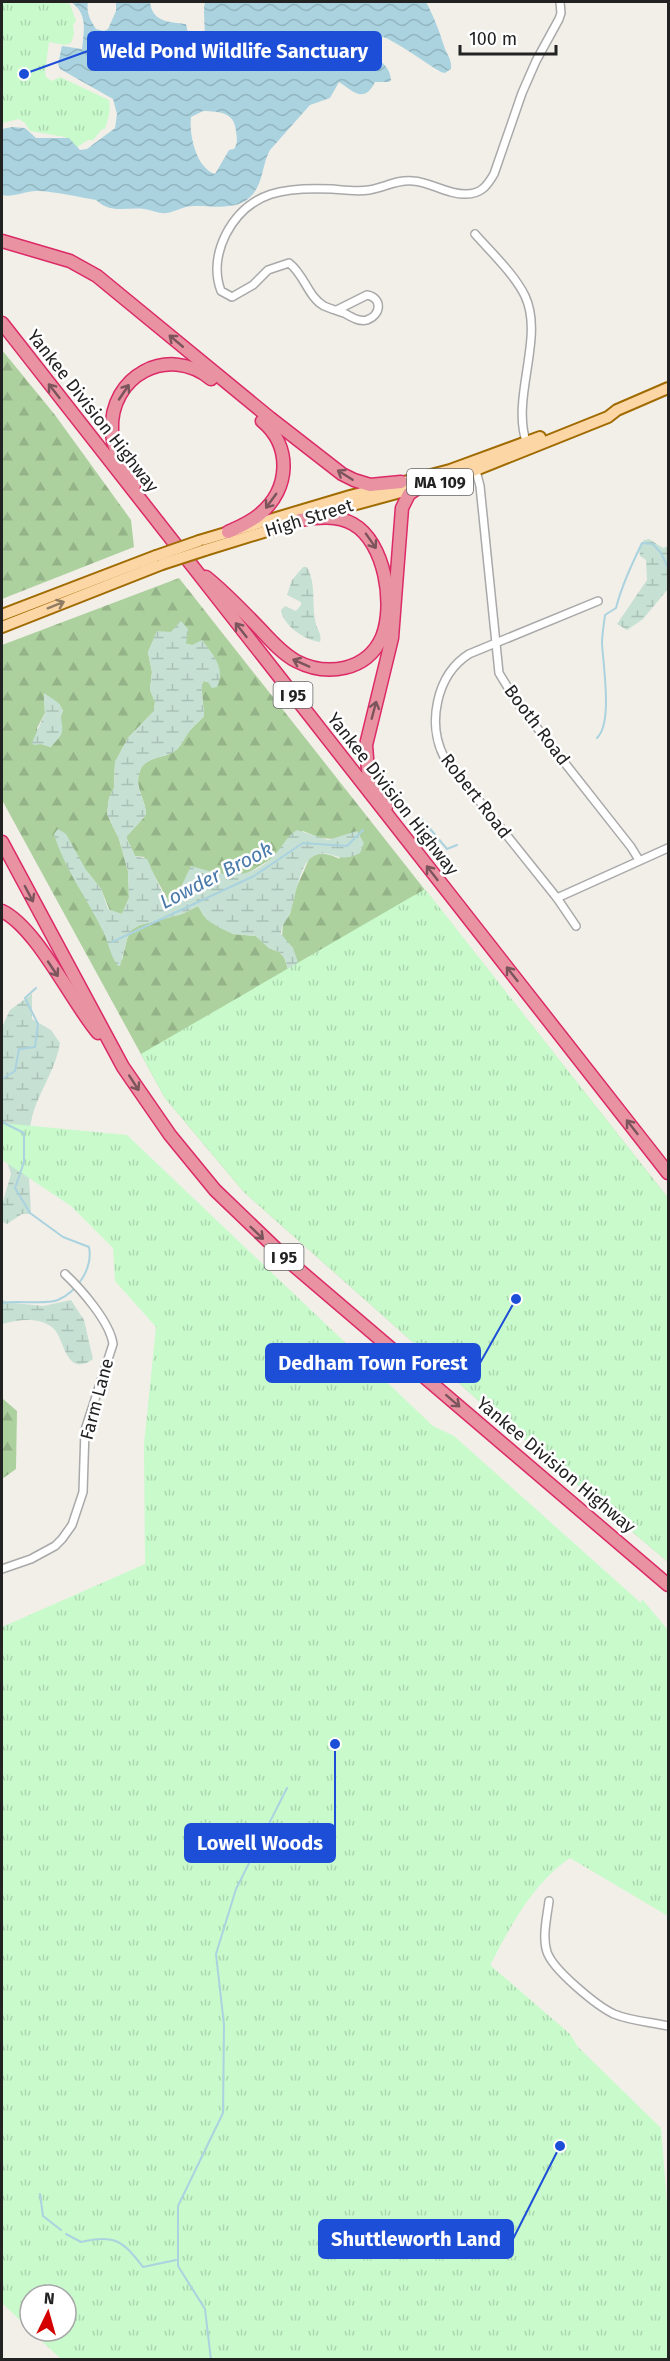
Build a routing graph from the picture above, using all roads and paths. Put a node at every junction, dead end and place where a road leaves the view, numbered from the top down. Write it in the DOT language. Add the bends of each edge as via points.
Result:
graph roads {
  1 [pos="560,2"];
  2 [pos="475,234"];
  3 [pos="2,241"];
  4 [pos="337,310"];
  5 [pos="2,322"];
  6 [pos="669,388"];
  7 [pos="528,445"];
  8 [pos="475,467"];
  9 [pos="401,482"];
  10 [pos="419,488"];
  11 [pos="142,503"];
  12 [pos="300,520"];
  13 [pos="228,532"];
  14 [pos="202,545"];
  15 [pos="159,560"];
  16 [pos="191,566"];
  17 [pos="598,601"];
  18 [pos="2,615"];
  19 [pos="2,627"];
  20 [pos="495,643"];
  21 [pos="394,824"];
  22 [pos="2,842"];
  23 [pos="669,848"];
  24 [pos="639,860"];
  25 [pos="557,898"];
  26 [pos="2,911"];
  27 [pos="576,926"];
  28 [pos="118,1057"];
  29 [pos="669,1173"];
  30 [pos="65,1274"];
  31 [pos="2,1569"];
  32 [pos="669,1585"];
  33 [pos="549,1901"];
  34 [pos="669,2026"];
  1 -- 4 [label="street" via="559,20 522,93 494,174 479,192 457,193 403,180 368,190 292,189 262,197 234,219 218,256 217,280 221,291 232,297 268,270 289,263 315,298"];
  2 -- 7 [label="street" via="521,289 529,308 531,328 522,421"];
  9 -- 3 [label="highway, one-way" via="370,485 348,477 97,276 70,261"];
  4 -- 4 [label="street" via="368,295 379,302 374,316 365,321"];
  11 -- 5 [label="highway, Yankee Division Highway / I 95, one-way"];
  6 -- 7 [label="main road, High Street / MA 109"];
  7 -- 8 [label="main road, High Street / MA 109"];
  8 -- 9 [label="main road, High Street / MA 109"];
  8 -- 10 [label="main road, High Street / MA 109"];
  8 -- 20 [label="street, Booth Road"];
  9 -- 13 [label="main road, High Street / MA 109"];
  10 -- 12 [label="main road, High Street / MA 109"];
  21 -- 10 [label="highway, one-way" via="368,771 366,745 392,638 402,508 409,494"];
  11 -- 13 [label="highway, one-way" via="113,445 115,406 127,385 147,369 167,364 188,366 206,375 265,423 282,449 284,472 276,495 255,518"];
  11 -- 16 [label="highway, Yankee Division Highway / I 95"];
  12 -- 14 [label="main road, High Street / MA 109"];
  12 -- 16 [label="highway, one-way" via="329,518 351,523 372,541 379,556 387,596 385,625 375,648 352,666 326,670 296,661 281,651 221,589"];
  13 -- 14 [label="main road, High Street / MA 109"];
  14 -- 15 [label="main road, High Street / MA 109, bridge"];
  15 -- 18 [label="main road, High Street / MA 109"];
  19 -- 15 [label="main road, High Street / MA 109, one-way"];
  21 -- 16 [label="highway, Yankee Division Highway / I 95, one-way"];
  17 -- 20 [label="street, Robert Road"];
  20 -- 24 [label="street, Booth Road" via="499,673 505,685"];
  20 -- 25 [label="street, Robert Road" via="469,654 450,671 436,714 437,744"];
  29 -- 21 [label="highway, Yankee Division Highway / I 95, one-way"];
  22 -- 28 [label="highway, Yankee Division Highway / I 95, one-way"];
  23 -- 24 [label="street"];
  24 -- 25 [label="street"];
  25 -- 27 [label="street, Robert Road"];
  26 -- 28 [label="highway, one-way" via="29,933 88,1021"];
  28 -- 32 [label="highway, Yankee Division Highway / I 95, one-way" via="177,1144 256,1232"];
  30 -- 31 [label="street, Farm Lane" via="112,1334 113,1344 86,1430 83,1492 72,1525 62,1539 46,1552"];
  33 -- 34 [label="street" via="546,1939 552,1962 615,2014"];
}
